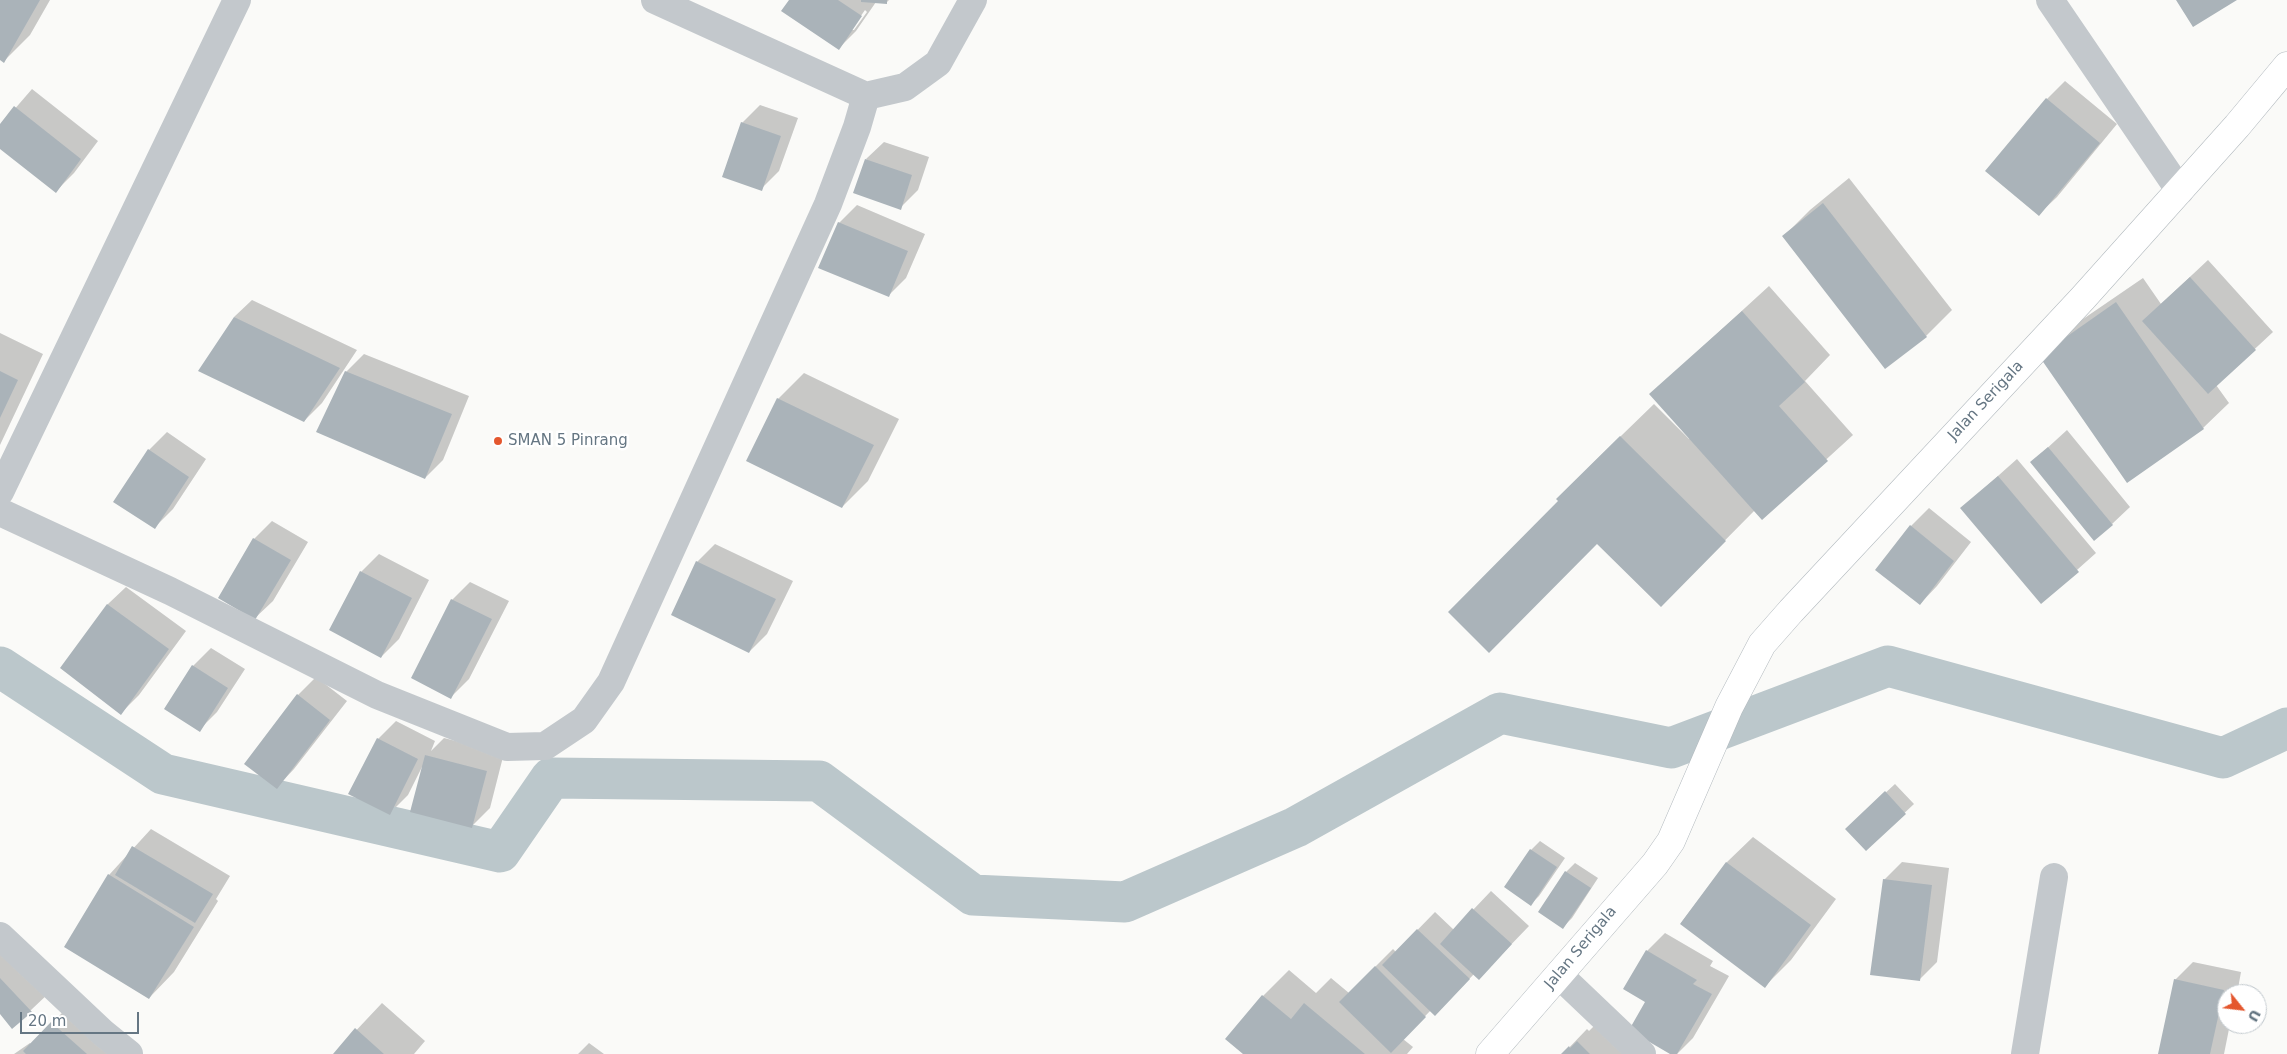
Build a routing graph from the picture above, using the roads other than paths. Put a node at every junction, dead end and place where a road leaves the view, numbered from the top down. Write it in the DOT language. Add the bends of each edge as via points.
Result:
graph roads {
  1 [pos="236,0"];
  2 [pos="655,0"];
  3 [pos="973,0"];
  4 [pos="2050,0"];
  5 [pos="2287,66"];
  6 [pos="866,96"];
  7 [pos="2180,191"];
  8 [pos="0,492"];
  9 [pos="0,512"];
  10 [pos="2054,877"];
  11 [pos="0,936"];
  12 [pos="1559,975"];
  13 [pos="129,1054"];
  14 [pos="1490,1054"];
  15 [pos="1642,1054"];
  16 [pos="2025,1054"];
  1 -- 8 [label="street"];
  2 -- 6 [label="street"];
  3 -- 6 [label="street" via="938,63 904,87"];
  4 -- 7 [label="street"];
  5 -- 7 [label="street, Jalan Serigala"];
  6 -- 9 [label="street" via="828,204 611,682 584,720 545,746 507,746 378,695 170,590"];
  7 -- 12 [label="street, Jalan Serigala" via="1762,644 1729,707 1671,841"];
  10 -- 16 [label="street"];
  11 -- 13 [label="street"];
  12 -- 14 [label="street, Jalan Serigala"];
  12 -- 15 [label="street"];
}
